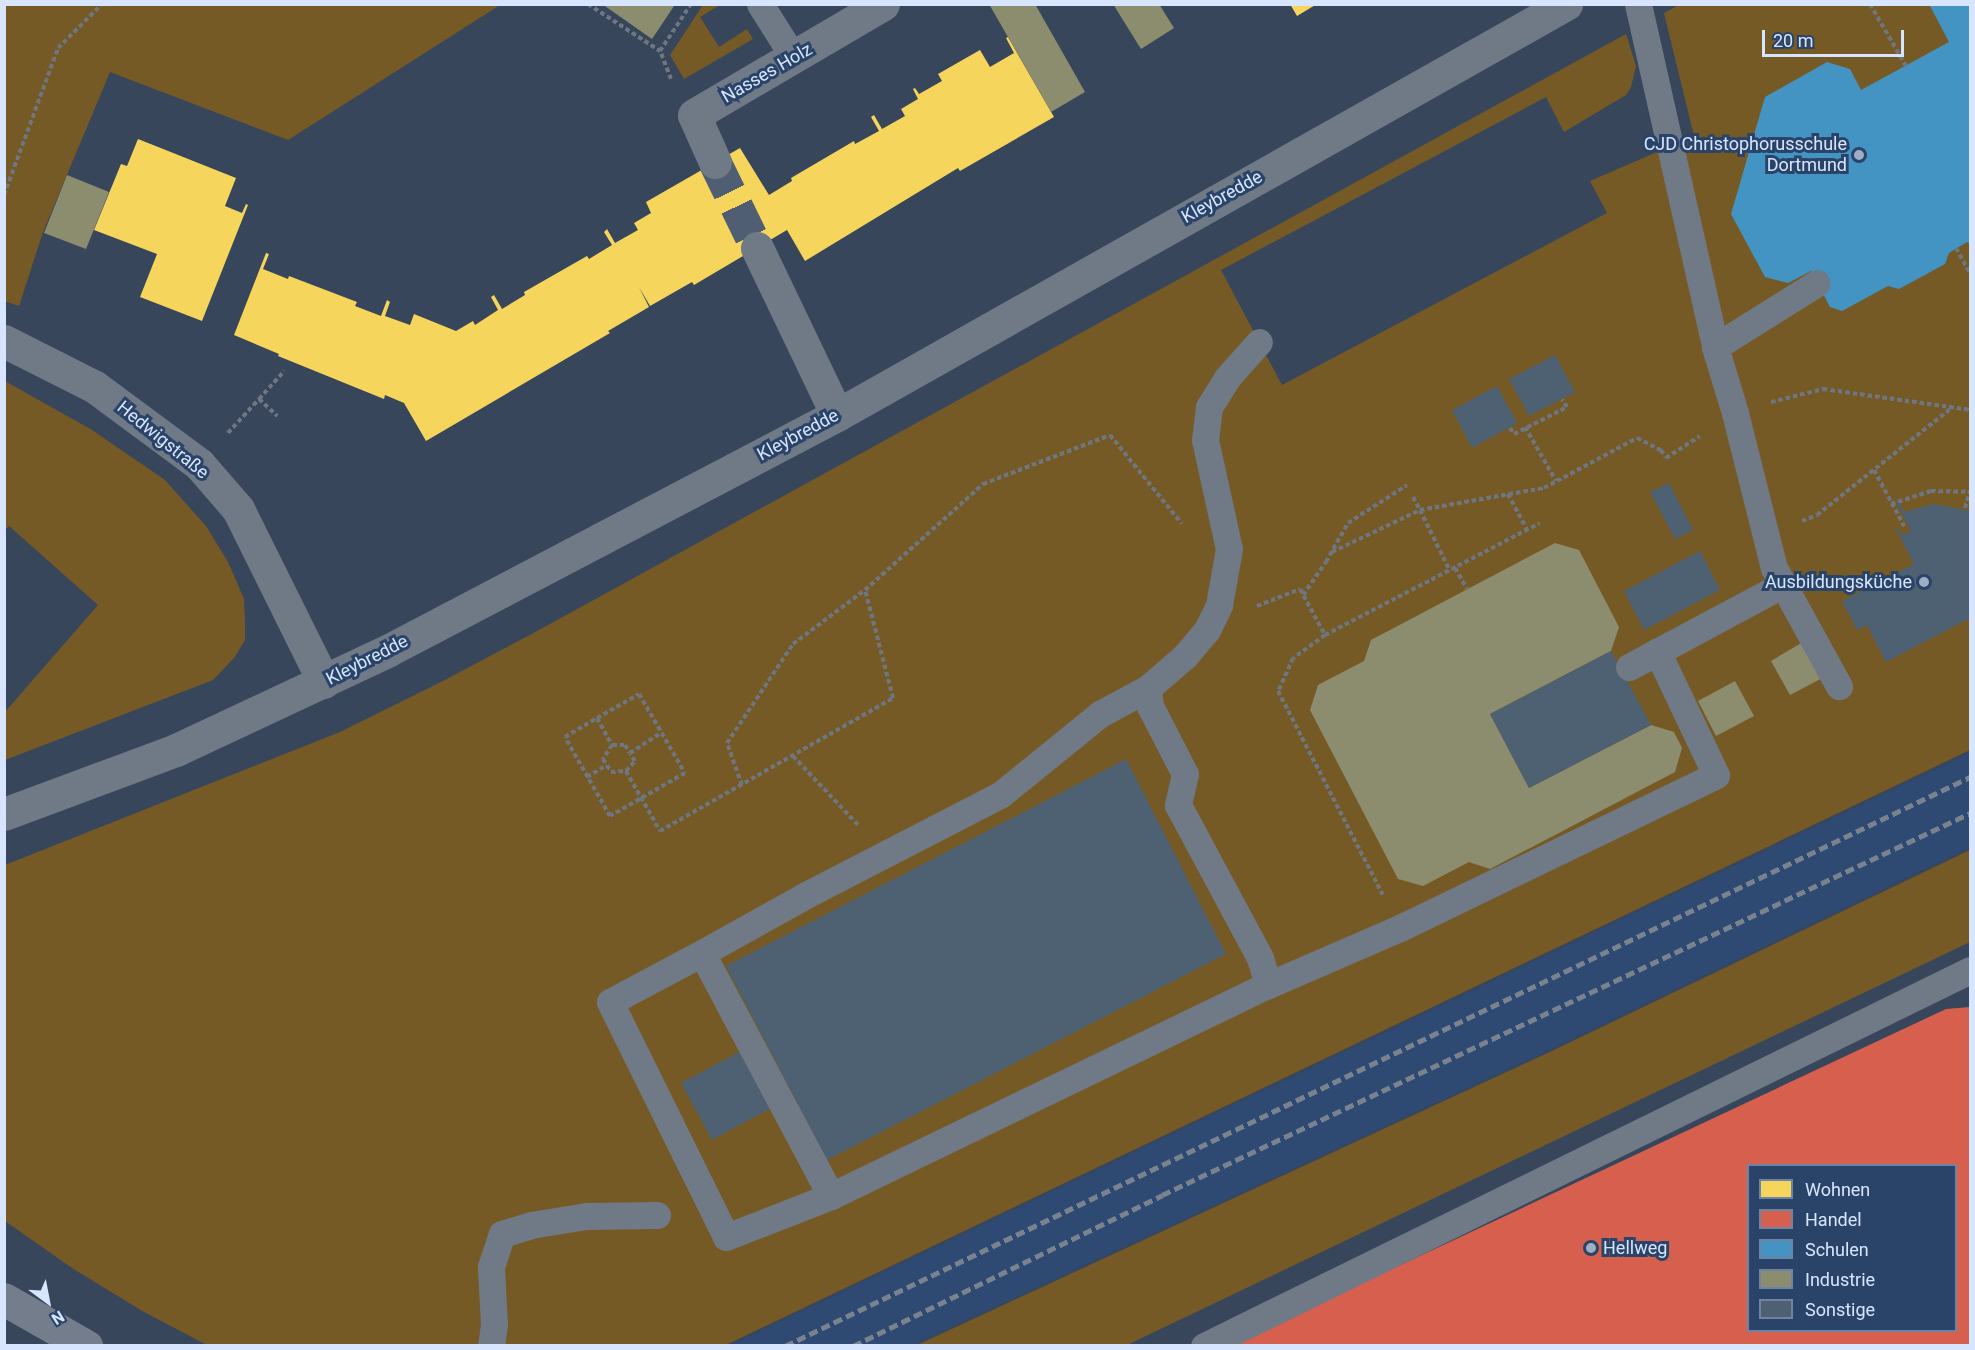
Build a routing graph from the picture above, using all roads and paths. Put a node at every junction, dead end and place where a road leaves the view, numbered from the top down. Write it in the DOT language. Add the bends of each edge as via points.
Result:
graph roads {
  1 [pos="102,4"];
  2 [pos="588,4"];
  3 [pos="691,4"];
  4 [pos="760,4"];
  5 [pos="883,4"];
  6 [pos="1566,4"];
  7 [pos="1638,4"];
  8 [pos="1870,4"];
  9 [pos="1533,13"];
  10 [pos="664,43"];
  11 [pos="660,51"];
  12 [pos="794,58"];
  13 [pos="1906,66"];
  14 [pos="715,162"];
  15 [pos="4,195"];
  16 [pos="757,248"];
  17 [pos="1956,248"];
  18 [pos="1971,273"];
  19 [pos="1817,283"];
  20 [pos="4,341"];
  21 [pos="1259,342"];
  22 [pos="1715,347"];
  23 [pos="284,371"];
  24 [pos="259,399"];
  25 [pos="1563,399"];
  26 [pos="1953,407"];
  27 [pos="1971,410"];
  28 [pos="1734,412"];
  29 [pos="837,415"];
  30 [pos="277,416"];
  31 [pos="1526,427"];
  32 [pos="1509,428"];
  33 [pos="199,464"];
  34 [pos="1874,470"];
  35 [pos="1556,481"];
  36 [pos="1407,486"];
  37 [pos="1970,492"];
  38 [pos="1508,494"];
  39 [pos="1413,497"];
  40 [pos="1891,504"];
  41 [pos="1965,508"];
  42 [pos="1420,510"];
  43 [pos="1816,515"];
  44 [pos="1540,523"];
  45 [pos="1182,525"];
  46 [pos="1904,526"];
  47 [pos="1527,529"];
  48 [pos="1332,552"];
  49 [pos="1455,568"];
  50 [pos="1450,571"];
  51 [pos="1782,585"];
  52 [pos="1467,589"];
  53 [pos="865,590"];
  54 [pos="1325,635"];
  55 [pos="1657,651"];
  56 [pos="1629,667"];
  57 [pos="324,682"];
  58 [pos="1839,686"];
  59 [pos="1148,688"];
  60 [pos="597,718"];
  61 [pos="661,733"];
  62 [pos="612,745"];
  63 [pos="630,753"];
  64 [pos="793,756"];
  65 [pos="607,765"];
  66 [pos="626,771"];
  67 [pos="587,777"];
  68 [pos="742,784"];
  69 [pos="642,799"];
  70 [pos="4,814"];
  71 [pos="885,854"];
  72 [pos="1400,928"];
  73 [pos="702,953"];
  74 [pos="1971,970"];
  75 [pos="1268,985"];
  76 [pos="831,1196"];
  77 [pos="657,1215"];
  78 [pos="4,1299"];
  79 [pos="86,1346"];
  80 [pos="491,1346"];
  81 [pos="1204,1346"];
  1 -- 15 [label="path" via="58,48"];
  2 -- 11 [label="path"];
  3 -- 10 [label="path"];
  4 -- 12 [label="lane"];
  5 -- 12 [label="street, Nasses Holz"];
  6 -- 9 [label="street, Kleybredde"];
  7 -- 22 [label="lane"];
  8 -- 13 [label="path"];
  9 -- 29 [label="street, Kleybredde"];
  12 -- 14 [label="street, Nasses Holz" via="694,115"];
  16 -- 29 [label="street"];
  17 -- 18 [label="path"];
  19 -- 22 [label="lane"];
  20 -- 33 [label="street, Hedwigstraße" via="95,387"];
  21 -- 59 [label="lane" via="1227,378 1209,407 1205,440 1229,549 1219,604 1207,630 1185,656"];
  22 -- 28 [label="lane"];
  23 -- 24 [label="path"];
  24 -- 30 [label="path"];
  24 -- 33 [label="path"];
  25 -- 31 [label="path" via="1567,407"];
  26 -- 27 [label="path"];
  26 -- 28 [label="path" via="1823,389"];
  26 -- 34 [label="path"];
  28 -- 35 [label="path" via="1666,458 1661,450 1637,438"];
  28 -- 51 [label="lane" via="1768,546"];
  29 -- 57 [label="street, Kleybredde"];
  31 -- 32 [label="path" via="1514,434"];
  31 -- 35 [label="path"];
  33 -- 57 [label="street, Hedwigstraße" via="238,508"];
  34 -- 40 [label="path"];
  34 -- 43 [label="path"];
  35 -- 38 [label="path" via="1544,488"];
  36 -- 48 [label="path" via="1348,523"];
  37 -- 40 [label="path" via="1931,491"];
  37 -- 41 [label="path"];
  38 -- 42 [label="path"];
  38 -- 47 [label="path"];
  39 -- 42 [label="path"];
  40 -- 46 [label="path"];
  42 -- 48 [label="path"];
  42 -- 50 [label="path"];
  44 -- 47 [label="path"];
  45 -- 53 [label="path" via="1110,435 983,484"];
  47 -- 49 [label="path"];
  48 -- 54 [label="path" via="1303,595"];
  49 -- 50 [label="path"];
  49 -- 52 [label="path"];
  50 -- 54 [label="path"];
  51 -- 55 [label="lane"];
  51 -- 58 [label="lane"];
  53 -- 64 [label="path" via="893,698"];
  53 -- 68 [label="path" via="793,644 727,743"];
  54 -- 72 [label="path" via="1293,658 1278,691"];
  55 -- 56 [label="lane"];
  55 -- 72 [label="lane" via="1716,774"];
  57 -- 70 [label="street, Kleybredde" via="176,750"];
  59 -- 71 [label="lane" via="1100,714 1000,795"];
  59 -- 75 [label="lane" via="1150,706 1185,774 1178,805 1260,958"];
  60 -- 61 [label="path" via="639,694"];
  60 -- 62 [label="path"];
  60 -- 67 [label="path" via="565,737"];
  61 -- 63 [label="path"];
  61 -- 69 [label="path" via="685,773"];
  62 -- 63 [label="path" via="625,746"];
  62 -- 65 [label="path" via="603,759"];
  63 -- 66 [label="path" via="635,761"];
  64 -- 68 [label="path"];
  64 -- 71 [label="path"];
  65 -- 66 [label="path" via="611,772"];
  65 -- 67 [label="path"];
  66 -- 69 [label="path"];
  67 -- 69 [label="path" via="610,816"];
  68 -- 69 [label="path" via="660,831"];
  71 -- 73 [label="lane"];
  72 -- 75 [label="lane"];
  73 -- 76 [label="lane"];
  73 -- 76 [label="lane" via="610,1002 726,1237"];
  74 -- 81 [label="lane"];
  75 -- 76 [label="lane"];
  77 -- 80 [label="lane" via="586,1216 502,1234 491,1267"];
  78 -- 79 [label="main road"];
}
